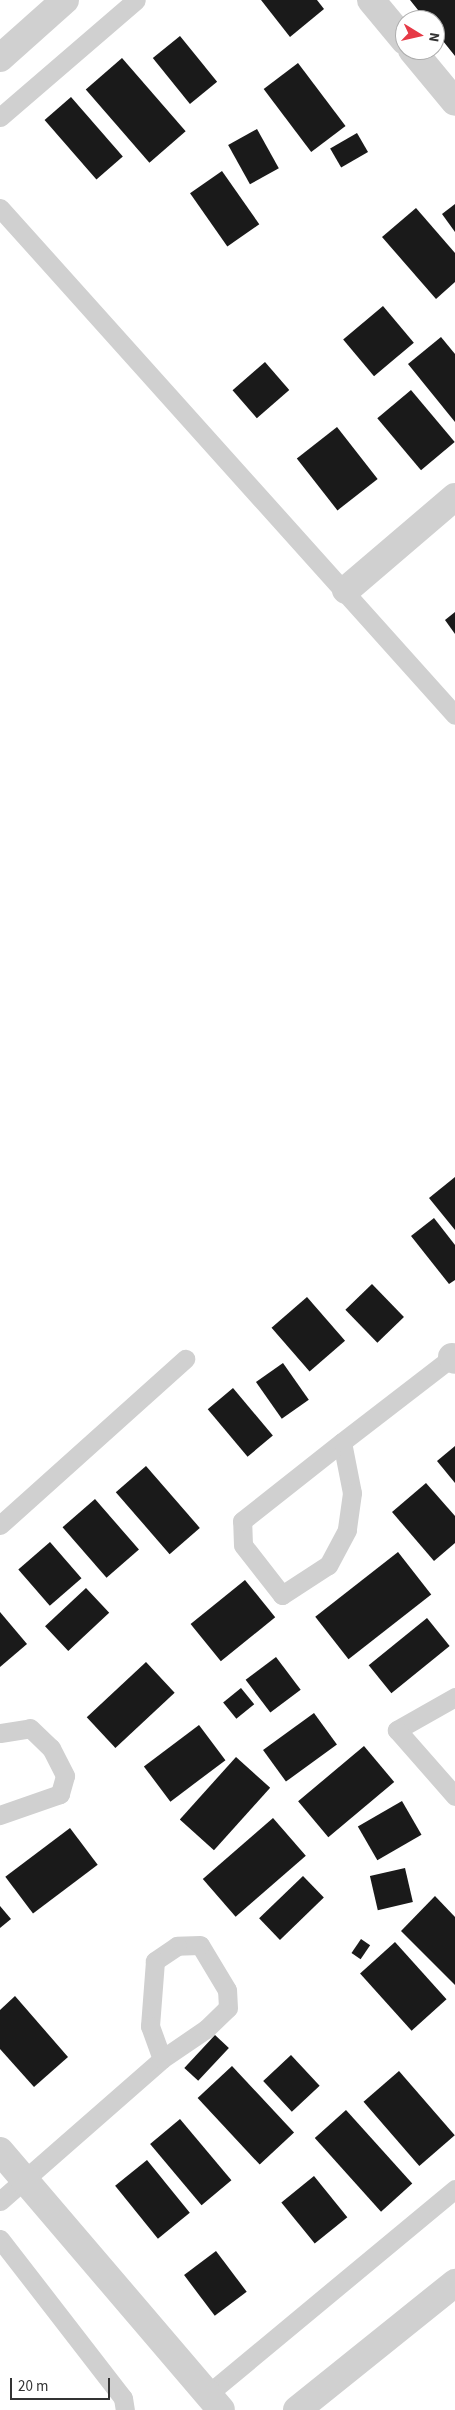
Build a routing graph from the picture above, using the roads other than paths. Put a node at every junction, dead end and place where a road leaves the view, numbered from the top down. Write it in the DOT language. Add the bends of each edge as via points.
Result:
graph roads {
  1 [pos="65,0"];
  2 [pos="136,0"];
  3 [pos="371,0"];
  4 [pos="395,29"];
  5 [pos="0,58"];
  6 [pos="420,60"];
  7 [pos="455,102"];
  8 [pos="0,117"];
  9 [pos="0,208"];
  10 [pos="455,497"];
  11 [pos="346,590"];
  12 [pos="455,714"];
  13 [pos="454,1357"];
  14 [pos="185,1359"];
  15 [pos="342,1442"];
  16 [pos="0,1525"];
  17 [pos="455,1697"];
  18 [pos="0,1733"];
  19 [pos="455,1796"];
  20 [pos="0,1815"];
  21 [pos="162,2059"];
  22 [pos="0,2151"];
  23 [pos="26,2181"];
  24 [pos="455,2189"];
  25 [pos="0,2201"];
  26 [pos="0,2239"];
  27 [pos="455,2283"];
  28 [pos="215,2402"];
  29 [pos="126,2410"];
  30 [pos="296,2410"];
  1 -- 5 [label="street"];
  2 -- 8 [label="lane"];
  3 -- 4 [label="street"];
  6 -- 7 [label="street"];
  9 -- 11 [label="lane"];
  10 -- 11 [label="street"];
  11 -- 12 [label="lane"];
  13 -- 15 [label="lane"];
  14 -- 16 [label="lane"];
  15 -- 15 [label="lane" via="242,1521 243,1545 282,1595 328,1565 346,1530 352,1493"];
  17 -- 19 [label="lane" via="397,1730"];
  18 -- 20 [label="lane" via="30,1728 51,1748 65,1776 60,1794"];
  21 -- 21 [label="lane" via="206,2029 228,2008 227,1990 200,1945 177,1946 155,1961 150,2026"];
  21 -- 23 [label="lane"];
  22 -- 23 [label="street"];
  23 -- 25 [label="lane"];
  23 -- 28 [label="street"];
  24 -- 28 [label="lane"];
  26 -- 29 [label="lane" via="123,2398"];
  27 -- 30 [label="street"];
}
